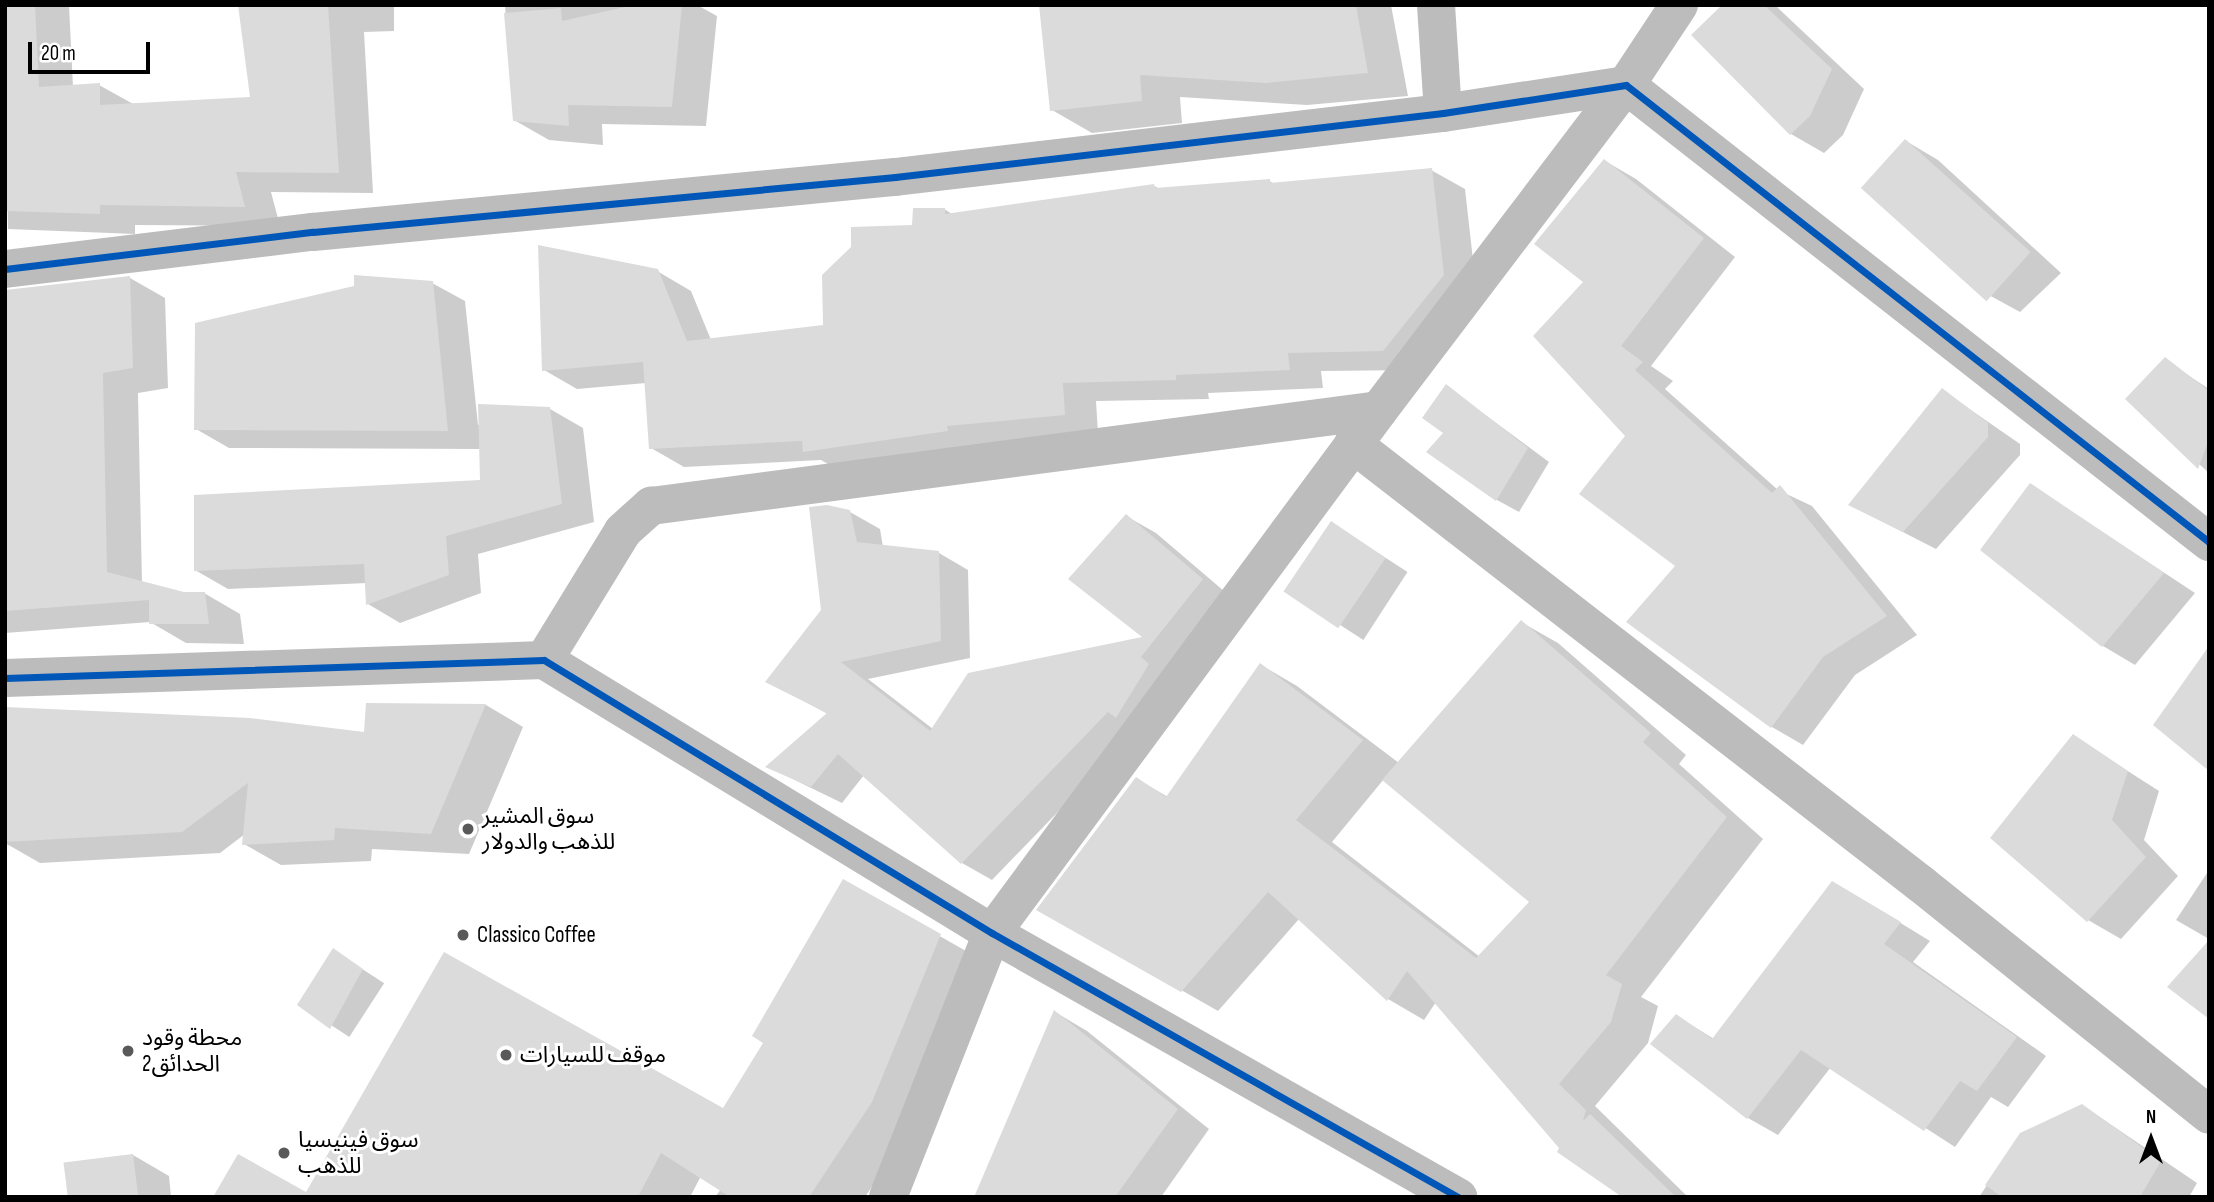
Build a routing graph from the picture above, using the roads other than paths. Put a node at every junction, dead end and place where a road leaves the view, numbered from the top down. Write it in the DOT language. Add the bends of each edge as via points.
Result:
graph roads {
  1 [pos="1436,5"];
  2 [pos="1679,5"];
  3 [pos="1626,85"];
  4 [pos="1443,113"];
  5 [pos="5,269"];
  6 [pos="1379,410"];
  7 [pos="1353,444"];
  8 [pos="2209,542"];
  9 [pos="544,660"];
  10 [pos="5,678"];
  11 [pos="992,933"];
  12 [pos="2209,1115"];
  13 [pos="1412,1185"];
  14 [pos="888,1197"];
  15 [pos="1458,1197"];
  1 -- 4 [label="street"];
  2 -- 3 [label="street"];
  3 -- 4 [label="street"];
  3 -- 6 [label="street"];
  3 -- 8 [label="street"];
  4 -- 5 [label="street" via="895,177 313,232"];
  6 -- 7 [label="street"];
  6 -- 9 [label="street" via="651,506 623,531"];
  7 -- 11 [label="street"];
  7 -- 12 [label="street" via="1921,884"];
  9 -- 10 [label="street"];
  9 -- 11 [label="street"];
  11 -- 13 [label="street"];
  11 -- 14 [label="street"];
  13 -- 15 [label="street"];
}
